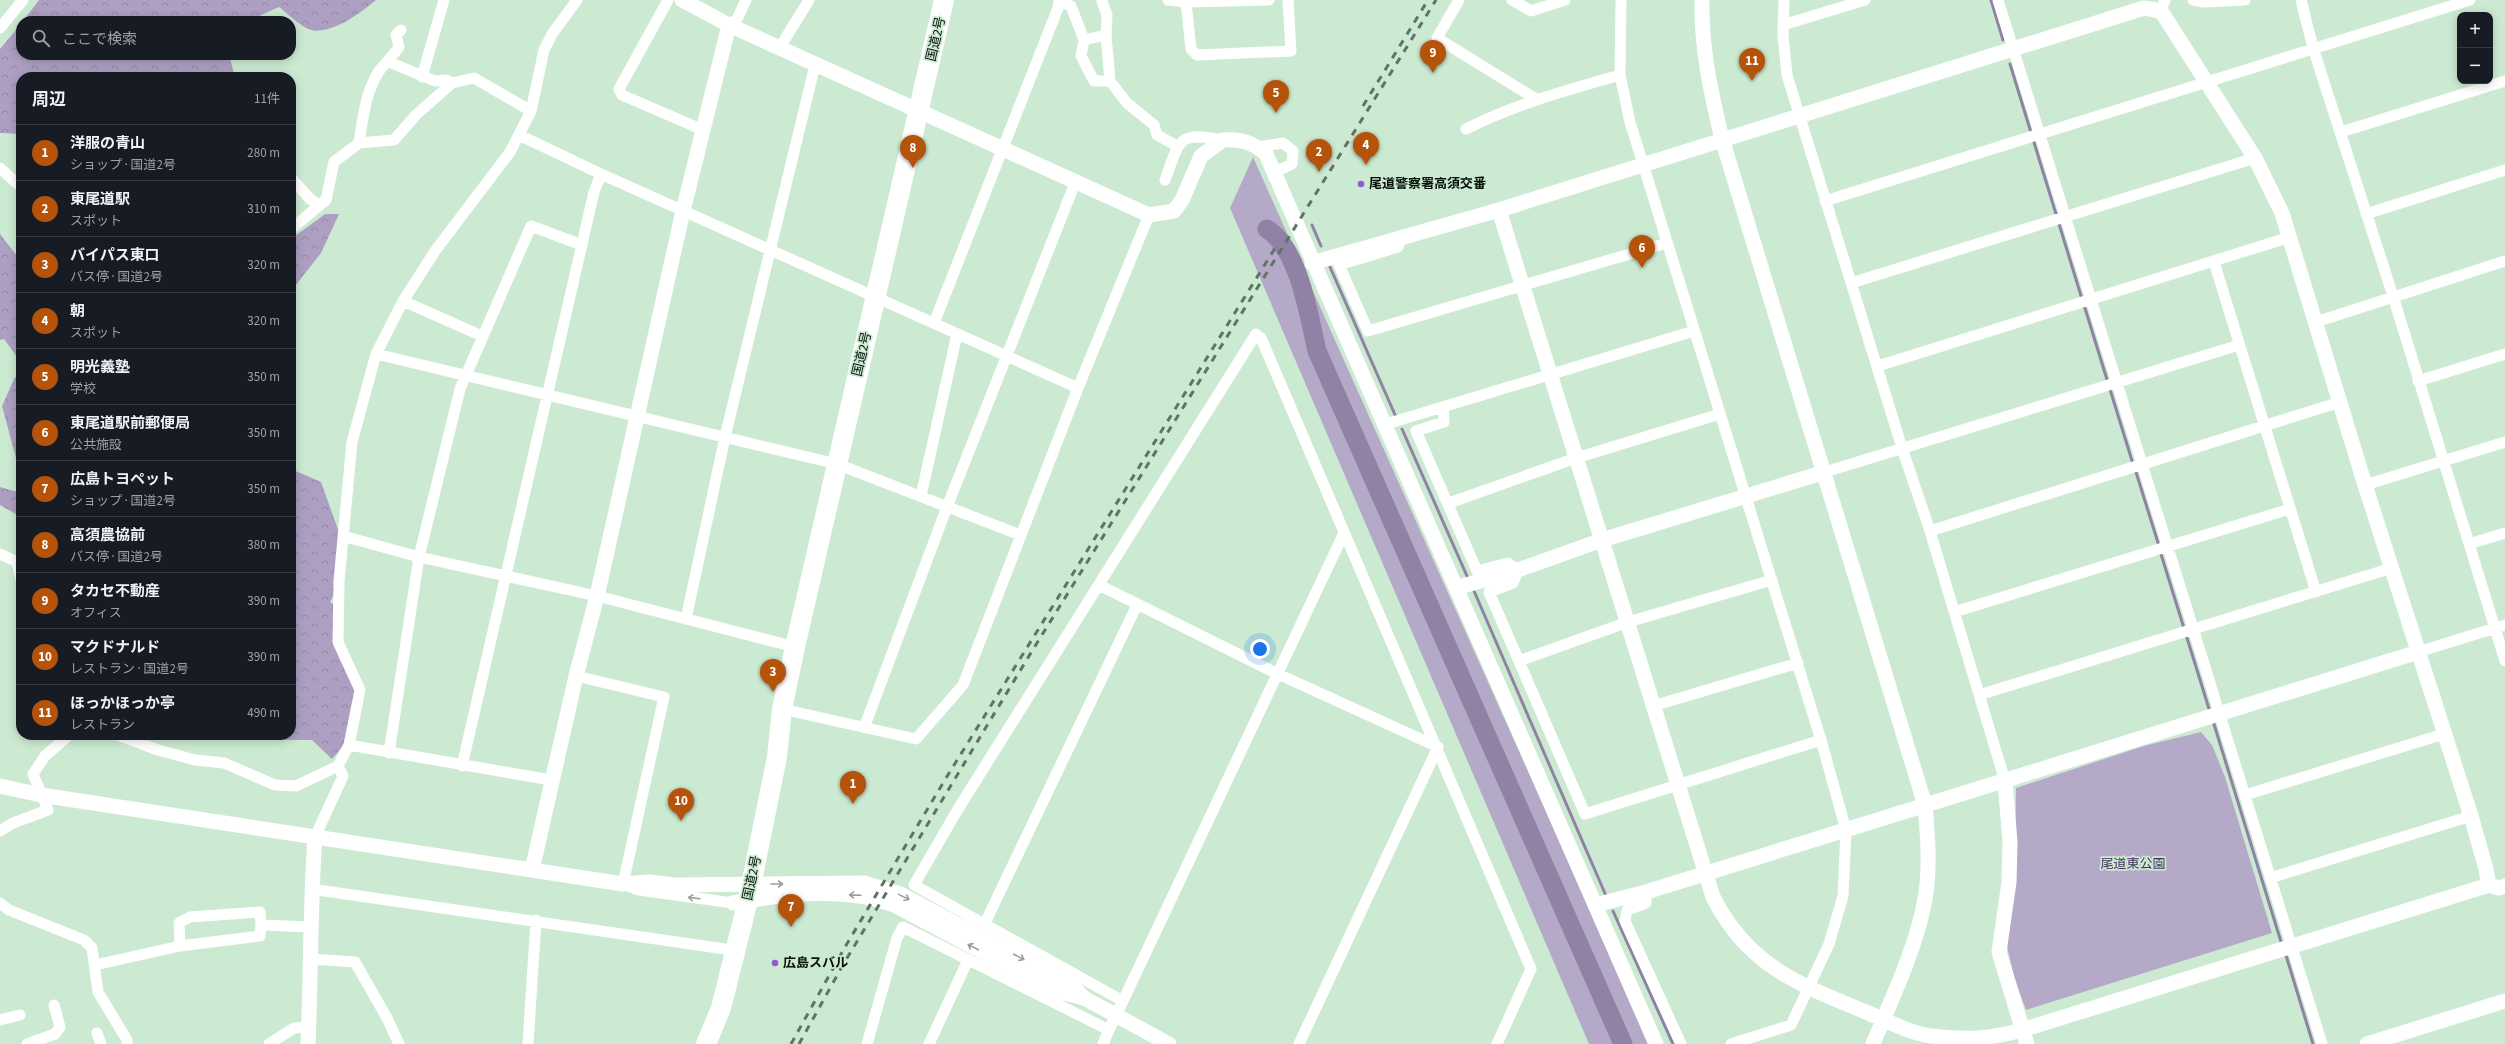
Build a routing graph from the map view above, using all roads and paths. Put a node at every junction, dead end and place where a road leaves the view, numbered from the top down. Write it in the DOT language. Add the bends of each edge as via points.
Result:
graph roads {
  1 [pos="23,0"];
  2 [pos="444,0"];
  3 [pos="668,0"];
  4 [pos="682,0"];
  5 [pos="746,0"];
  6 [pos="809,0"];
  7 [pos="944,0"];
  8 [pos="1168,0"];
  9 [pos="1269,0"];
  10 [pos="1288,0"];
  11 [pos="1459,0"];
  12 [pos="1512,0"];
  13 [pos="1565,0"];
  14 [pos="1621,0"];
  15 [pos="1702,0"];
  16 [pos="1784,0"];
  17 [pos="1865,0"];
  18 [pos="1998,0"];
  19 [pos="2193,0"];
  20 [pos="2245,0"];
  21 [pos="2300,0"];
  22 [pos="2470,0"];
  23 [pos="574,1"];
  24 [pos="1059,1"];
  25 [pos="1102,1"];
  26 [pos="1186,2"];
  27 [pos="2163,5"];
  28 [pos="729,25"];
  29 [pos="1783,25"];
  30 [pos="0,28"];
  31 [pos="401,30"];
  32 [pos="1106,35"];
  33 [pos="1084,40"];
  34 [pos="780,47"];
  35 [pos="2313,48"];
  36 [pos="2013,49"];
  37 [pos="389,62"];
  38 [pos="815,65"];
  39 [pos="1620,75"];
  40 [pos="422,77"];
  41 [pos="2505,80"];
  42 [pos="1110,81"];
  43 [pos="2207,82"];
  44 [pos="452,83"];
  45 [pos="1536,99"];
  46 [pos="920,110"];
  47 [pos="531,111"];
  48 [pos="1801,116"];
  49 [pos="1466,129"];
  50 [pos="703,130"];
  51 [pos="2341,132"];
  52 [pos="519,135"];
  53 [pos="2035,136"];
  54 [pos="1722,139"];
  55 [pos="1223,140"];
  56 [pos="359,143"];
  57 [pos="1177,146"];
  58 [pos="1258,147"];
  59 [pos="1004,149"];
  60 [pos="2255,158"];
  61 [pos="1644,166"];
  62 [pos="0,168"];
  63 [pos="2505,170"];
  64 [pos="1274,172"];
  65 [pos="601,174"];
  66 [pos="1166,180"];
  67 [pos="16,182"];
  68 [pos="1075,183"];
  69 [pos="296,184"];
  70 [pos="1825,201"];
  71 [pos="319,205"];
  72 [pos="1499,210"];
  73 [pos="683,211"];
  74 [pos="2366,214"];
  75 [pos="1149,215"];
  76 [pos="2061,218"];
  77 [pos="296,225"];
  78 [pos="1403,236"];
  79 [pos="2290,237"];
  80 [pos="1667,243"];
  81 [pos="582,245"];
  82 [pos="771,249"];
  83 [pos="2505,261"];
  84 [pos="2214,262"];
  85 [pos="1312,263"];
  86 [pos="1851,283"];
  87 [pos="1522,287"];
  88 [pos="2393,296"];
  89 [pos="874,297"];
  90 [pos="403,301"];
  91 [pos="2086,302"];
  92 [pos="2316,322"];
  93 [pos="934,323"];
  94 [pos="1694,331"];
  95 [pos="957,334"];
  96 [pos="482,336"];
  97 [pos="2239,345"];
  98 [pos="376,354"];
  99 [pos="2505,354"];
  100 [pos="1007,356"];
  101 [pos="1878,366"];
  102 [pos="1551,375"];
  103 [pos="465,376"];
  104 [pos="2418,381"];
  105 [pos="2112,384"];
  106 [pos="1078,388"];
  107 [pos="548,395"];
  108 [pos="2340,402"];
  109 [pos="1443,407"];
  110 [pos="1720,414"];
  111 [pos="637,417"];
  112 [pos="1383,425"];
  113 [pos="2264,426"];
  114 [pos="725,437"];
  115 [pos="2505,442"];
  116 [pos="1902,448"];
  117 [pos="1576,458"];
  118 [pos="2443,462"];
  119 [pos="837,464"];
  120 [pos="2137,467"];
  121 [pos="1825,472"];
  122 [pos="2365,485"];
  123 [pos="921,496"];
  124 [pos="1746,497"];
  125 [pos="1449,503"];
  126 [pos="947,507"];
  127 [pos="2290,509"];
  128 [pos="1930,531"];
  129 [pos="1344,533"];
  130 [pos="2505,533"];
  131 [pos="1020,535"];
  132 [pos="343,536"];
  133 [pos="1602,540"];
  134 [pos="2469,544"];
  135 [pos="2163,548"];
  136 [pos="0,554"];
  137 [pos="419,557"];
  138 [pos="16,562"];
  139 [pos="2392,568"];
  140 [pos="1518,570"];
  141 [pos="507,575"];
  142 [pos="1772,580"];
  143 [pos="1099,585"];
  144 [pos="1456,588"];
  145 [pos="2316,592"];
  146 [pos="597,596"];
  147 [pos="1137,605"];
  148 [pos="1954,612"];
  149 [pos="686,619"];
  150 [pos="1628,622"];
  151 [pos="2500,627"];
  152 [pos="2188,630"];
  153 [pos="795,647"];
  154 [pos="2418,652"];
  155 [pos="1519,661"];
  156 [pos="2505,661"];
  157 [pos="1798,663"];
  158 [pos="1278,674"];
  159 [pos="576,676"];
  160 [pos="1979,695"];
  161 [pos="1653,706"];
  162 [pos="782,709"];
  163 [pos="2214,716"];
  164 [pos="864,728"];
  165 [pos="2444,734"];
  166 [pos="60,740"];
  167 [pos="131,740"];
  168 [pos="1821,740"];
  169 [pos="349,745"];
  170 [pos="1438,747"];
  171 [pos="389,754"];
  172 [pos="338,766"];
  173 [pos="462,766"];
  174 [pos="551,780"];
  175 [pos="2005,781"];
  176 [pos="1677,784"];
  177 [pos="0,786"];
  178 [pos="41,795"];
  179 [pos="2244,795"];
  180 [pos="1925,805"];
  181 [pos="2471,816"];
  182 [pos="1846,830"];
  183 [pos="0,831"];
  184 [pos="315,837"];
  185 [pos="532,870"];
  186 [pos="1704,873"];
  187 [pos="2270,878"];
  188 [pos="624,884"];
  189 [pos="2489,884"];
  190 [pos="2505,886"];
  191 [pos="311,889"];
  192 [pos="1646,892"];
  193 [pos="742,893"];
  194 [pos="0,903"];
  195 [pos="1595,906"];
  196 [pos="536,920"];
  197 [pos="985,923"];
  198 [pos="261,925"];
  199 [pos="311,927"];
  200 [pos="180,946"];
  201 [pos="725,949"];
  202 [pos="2287,949"];
  203 [pos="312,959"];
  204 [pos="968,960"];
  205 [pos="95,965"];
  206 [pos="1808,988"];
  207 [pos="1123,1001"];
  208 [pos="2505,1001"];
  209 [pos="54,1006"];
  210 [pos="20,1015"];
  211 [pos="1117,1016"];
  212 [pos="1883,1019"];
  213 [pos="0,1020"];
  214 [pos="309,1027"];
  215 [pos="1109,1030"];
  216 [pos="97,1033"];
  217 [pos="2024,1037"];
  218 [pos="57,1039"];
  219 [pos="1959,1041"];
  220 [pos="27,1044"];
  221 [pos="101,1044"];
  222 [pos="127,1044"];
  223 [pos="269,1044"];
  224 [pos="308,1044"];
  225 [pos="399,1044"];
  226 [pos="528,1044"];
  227 [pos="705,1044"];
  228 [pos="867,1044"];
  229 [pos="929,1044"];
  230 [pos="1103,1044"];
  231 [pos="1169,1044"];
  232 [pos="1300,1044"];
  233 [pos="1497,1044"];
  234 [pos="1656,1044"];
  235 [pos="1681,1044"];
  236 [pos="1730,1044"];
  237 [pos="1873,1044"];
  238 [pos="2322,1044"];
  239 [pos="2366,1044"];
  1 -- 30 [label="street"];
  2 -- 40 [label="street"];
  3 -- 50 [label="street" via="619,89 622,95"];
  4 -- 28 [label="street"];
  5 -- 28 [label="street" via="737,19"];
  6 -- 34 [label="street"];
  7 -- 46 [label="highway, 国道2号"];
  8 -- 26 [label="street"];
  9 -- 26 [label="street"];
  10 -- 26 [label="street" via="1291,51 1197,55 1191,49"];
  11 -- 45 [label="street" via="1437,38"];
  12 -- 13 [label="street" via="1531,11"];
  14 -- 39 [label="street"];
  15 -- 54 [label="street" via="1701,25 1707,79"];
  16 -- 29 [label="street"];
  17 -- 29 [label="street"];
  18 -- 36 [label="street"];
  19 -- 20 [label="street"];
  21 -- 35 [label="street"];
  22 -- 35 [label="street"];
  23 -- 47 [label="street" via="544,50"];
  24 -- 33 [label="street" via="1071,6"];
  24 -- 59 [label="street"];
  25 -- 32 [label="street" via="1107,15"];
  27 -- 36 [label="street" via="2144,8"];
  27 -- 43 [label="street"];
  28 -- 34 [label="street"];
  28 -- 50 [label="street"];
  29 -- 48 [label="street" via="1787,75"];
  31 -- 37 [label="street" via="396,35 399,47"];
  32 -- 33 [label="street"];
  32 -- 42 [label="street"];
  33 -- 42 [label="street" via="1081,56 1094,81"];
  34 -- 38 [label="street"];
  35 -- 43 [label="street"];
  35 -- 51 [label="street"];
  36 -- 48 [label="street"];
  36 -- 53 [label="street"];
  37 -- 40 [label="street"];
  37 -- 56 [label="street" via="380,70 365,101"];
  38 -- 46 [label="street"];
  38 -- 82 [label="street"];
  39 -- 45 [label="street"];
  39 -- 61 [label="street" via="1630,122"];
  40 -- 44 [label="street" via="435,82 446,80"];
  41 -- 51 [label="street"];
  42 -- 57 [label="street" via="1126,103 1154,124 1157,135"];
  43 -- 53 [label="street"];
  43 -- 60 [label="street"];
  44 -- 47 [label="street" via="474,78"];
  44 -- 56 [label="street" via="416,115 394,140"];
  45 -- 49 [label="street"];
  46 -- 59 [label="street"];
  46 -- 89 [label="highway, 国道2号"];
  47 -- 52 [label="street"];
  48 -- 54 [label="street"];
  48 -- 70 [label="street"];
  50 -- 73 [label="street"];
  51 -- 74 [label="street"];
  52 -- 65 [label="street"];
  52 -- 90 [label="street" via="496,174 435,251"];
  53 -- 70 [label="street"];
  53 -- 76 [label="street"];
  54 -- 61 [label="street"];
  54 -- 121 [label="street"];
  55 -- 57 [label="street" via="1198,135 1182,140"];
  55 -- 58 [label="street" via="1248,142"];
  55 -- 75 [label="street" via="1201,156 1182,200 1174,211"];
  56 -- 71 [label="street" via="334,162 326,200"];
  57 -- 66 [label="street"];
  58 -- 64 [label="street" via="1266,154"];
  58 -- 64 [label="street" via="1283,143 1293,151 1292,164"];
  59 -- 68 [label="street"];
  59 -- 93 [label="street"];
  60 -- 76 [label="street"];
  60 -- 79 [label="street" via="2282,213"];
  61 -- 72 [label="street"];
  61 -- 80 [label="street"];
  62 -- 67 [label="street"];
  63 -- 74 [label="street"];
  64 -- 85 [label="street"];
  65 -- 73 [label="street"];
  65 -- 81 [label="street" via="594,192"];
  68 -- 75 [label="street"];
  68 -- 100 [label="street"];
  69 -- 71 [label="street"];
  70 -- 86 [label="street"];
  71 -- 77 [label="street"];
  72 -- 78 [label="street"];
  72 -- 87 [label="street"];
  73 -- 82 [label="street"];
  73 -- 111 [label="street"];
  74 -- 88 [label="street"];
  75 -- 106 [label="street"];
  76 -- 86 [label="street"];
  76 -- 91 [label="street"];
  78 -- 85 [label="street"];
  78 -- 87 [label="street" via="1398,247 1339,265 1368,331"];
  79 -- 84 [label="street"];
  79 -- 92 [label="street"];
  80 -- 87 [label="street"];
  80 -- 94 [label="street"];
  81 -- 96 [label="street" via="531,226"];
  81 -- 107 [label="street"];
  82 -- 89 [label="street"];
  82 -- 114 [label="street"];
  83 -- 88 [label="street"];
  84 -- 91 [label="street"];
  84 -- 97 [label="street"];
  85 -- 112 [label="street"];
  86 -- 101 [label="street"];
  87 -- 102 [label="street"];
  88 -- 92 [label="street"];
  88 -- 104 [label="street"];
  89 -- 93 [label="street"];
  89 -- 119 [label="highway, 国道2号"];
  90 -- 96 [label="street"];
  90 -- 98 [label="street"];
  91 -- 101 [label="street"];
  91 -- 105 [label="street"];
  92 -- 108 [label="street"];
  93 -- 95 [label="street"];
  94 -- 102 [label="street"];
  94 -- 110 [label="street"];
  95 -- 100 [label="street"];
  95 -- 123 [label="street"];
  96 -- 103 [label="street"];
  97 -- 105 [label="street"];
  97 -- 113 [label="street"];
  98 -- 103 [label="street"];
  98 -- 132 [label="street" via="352,442"];
  99 -- 104 [label="street"];
  100 -- 106 [label="street"];
  100 -- 126 [label="street"];
  101 -- 116 [label="street"];
  102 -- 109 [label="street"];
  102 -- 117 [label="street"];
  103 -- 107 [label="street"];
  103 -- 137 [label="street"];
  104 -- 118 [label="street"];
  105 -- 116 [label="street"];
  105 -- 120 [label="street"];
  106 -- 131 [label="street"];
  107 -- 111 [label="street"];
  107 -- 141 [label="street"];
  108 -- 113 [label="street"];
  108 -- 122 [label="street"];
  109 -- 112 [label="street"];
  109 -- 125 [label="street" via="1444,422 1416,431"];
  110 -- 117 [label="street"];
  110 -- 124 [label="street"];
  111 -- 114 [label="street"];
  111 -- 146 [label="street"];
  112 -- 144 [label="street"];
  113 -- 120 [label="street"];
  113 -- 127 [label="street"];
  114 -- 119 [label="street"];
  114 -- 149 [label="street"];
  115 -- 118 [label="street"];
  116 -- 121 [label="street"];
  116 -- 128 [label="street"];
  117 -- 125 [label="street"];
  117 -- 133 [label="street"];
  118 -- 122 [label="street"];
  118 -- 134 [label="street"];
  119 -- 123 [label="street"];
  119 -- 153 [label="highway, 国道2号"];
  120 -- 128 [label="street"];
  120 -- 135 [label="street"];
  121 -- 124 [label="street"];
  121 -- 180 [label="street"];
  122 -- 139 [label="street"];
  123 -- 126 [label="street"];
  124 -- 133 [label="street"];
  124 -- 142 [label="street"];
  125 -- 140 [label="street" via="1477,571 1508,563"];
  126 -- 131 [label="street"];
  126 -- 164 [label="street"];
  127 -- 135 [label="street"];
  127 -- 145 [label="street"];
  128 -- 148 [label="street"];
  129 -- 143 [label="street" via="1261,338 1256,334"];
  129 -- 158 [label="street"];
  129 -- 170 [label="street"];
  130 -- 134 [label="street"];
  131 -- 164 [label="street" via="963,685 916,739"];
  132 -- 137 [label="street"];
  132 -- 169 [label="street" via="338,642 360,690"];
  133 -- 140 [label="street"];
  133 -- 150 [label="street"];
  134 -- 151 [label="street"];
  135 -- 148 [label="street"];
  135 -- 152 [label="street"];
  136 -- 138 [label="street"];
  137 -- 141 [label="street"];
  137 -- 171 [label="street"];
  139 -- 145 [label="street"];
  139 -- 154 [label="street"];
  140 -- 144 [label="street"];
  140 -- 155 [label="street" via="1513,583 1489,592"];
  141 -- 146 [label="street"];
  141 -- 173 [label="street"];
  142 -- 150 [label="street"];
  142 -- 157 [label="street"];
  143 -- 147 [label="street"];
  143 -- 197 [label="street" via="958,809 914,885"];
  144 -- 195 [label="street"];
  145 -- 152 [label="street"];
  146 -- 149 [label="street"];
  146 -- 159 [label="street"];
  147 -- 158 [label="street"];
  147 -- 197 [label="street"];
  148 -- 160 [label="street"];
  149 -- 153 [label="street"];
  150 -- 155 [label="street"];
  150 -- 161 [label="street"];
  151 -- 154 [label="street"];
  151 -- 156 [label="street"];
  152 -- 160 [label="street"];
  152 -- 163 [label="street"];
  153 -- 162 [label="highway, 国道2号"];
  154 -- 163 [label="street"];
  154 -- 165 [label="street"];
  155 -- 176 [label="street" via="1585,814"];
  157 -- 161 [label="street"];
  157 -- 168 [label="street"];
  158 -- 170 [label="street"];
  158 -- 207 [label="street"];
  159 -- 174 [label="street"];
  159 -- 188 [label="street" via="664,697"];
  160 -- 175 [label="street"];
  161 -- 176 [label="street"];
  162 -- 164 [label="street"];
  162 -- 193 [label="highway, 国道2号" via="777,757"];
  163 -- 175 [label="street"];
  163 -- 179 [label="street"];
  165 -- 179 [label="street"];
  165 -- 181 [label="street"];
  166 -- 178 [label="street" via="33,774"];
  167 -- 172 [label="street" via="195,760 224,763 275,784 296,786"];
  168 -- 176 [label="street"];
  168 -- 182 [label="street"];
  169 -- 171 [label="street"];
  169 -- 172 [label="street"];
  170 -- 232 [label="street"];
  170 -- 233 [label="street" via="1531,969"];
  171 -- 173 [label="street"];
  172 -- 184 [label="street" via="343,776"];
  173 -- 174 [label="street"];
  174 -- 185 [label="street"];
  175 -- 180 [label="street"];
  175 -- 217 [label="street" via="2010,842 2009,882 1999,952"];
  176 -- 186 [label="street"];
  177 -- 178 [label="street"];
  178 -- 183 [label="street" via="48,810 13,823"];
  178 -- 184 [label="street"];
  179 -- 187 [label="street"];
  180 -- 182 [label="street"];
  180 -- 212 [label="street" via="1929,852 1924,909"];
  181 -- 187 [label="street"];
  181 -- 189 [label="street"];
  182 -- 186 [label="street"];
  182 -- 206 [label="street" via="1843,896 1830,944"];
  184 -- 185 [label="street"];
  184 -- 191 [label="street"];
  185 -- 188 [label="street"];
  186 -- 192 [label="street"];
  186 -- 206 [label="street" via="1724,920 1741,942 1770,966"];
  187 -- 202 [label="street"];
  188 -- 193 [label="street" via="649,882"];
  189 -- 190 [label="street" via="2499,888"];
  189 -- 202 [label="street"];
  191 -- 196 [label="street"];
  191 -- 199 [label="street"];
  192 -- 195 [label="street"];
  192 -- 235 [label="street" via="1646,903 1627,910 1625,921"];
  193 -- 201 [label="highway, 国道2号"];
  193 -- 211 [label="street" via="864,883 900,894 1072,985 1084,998"];
  193 -- 227 [label="highway, 国道2号" via="721,1008"];
  194 -- 205 [label="street" via="9,910 84,940 92,948"];
  195 -- 234 [label="street"];
  196 -- 201 [label="street"];
  196 -- 226 [label="street"];
  197 -- 207 [label="street"];
  198 -- 199 [label="street"];
  198 -- 200 [label="street" via="260,936"];
  198 -- 200 [label="street" via="260,912 190,917 179,923"];
  199 -- 203 [label="street"];
  200 -- 205 [label="street"];
  201 -- 227 [label="highway, 国道2号"];
  202 -- 217 [label="street"];
  202 -- 238 [label="street"];
  203 -- 214 [label="street"];
  203 -- 225 [label="street" via="355,962"];
  204 -- 215 [label="street"];
  204 -- 228 [label="street" via="903,927 897,938"];
  204 -- 229 [label="street"];
  205 -- 222 [label="street" via="98,992"];
  206 -- 212 [label="street"];
  206 -- 236 [label="street" via="1791,1025"];
  207 -- 211 [label="street"];
  208 -- 239 [label="street"];
  209 -- 218 [label="street" via="60,1027"];
  210 -- 213 [label="street"];
  211 -- 215 [label="street"];
  211 -- 231 [label="street"];
  212 -- 219 [label="street" via="1930,1036"];
  212 -- 237 [label="street"];
  214 -- 223 [label="street" via="294,1028"];
  214 -- 224 [label="street"];
  215 -- 230 [label="street"];
  216 -- 221 [label="street"];
  217 -- 219 [label="street"];
  218 -- 220 [label="street"];
}
